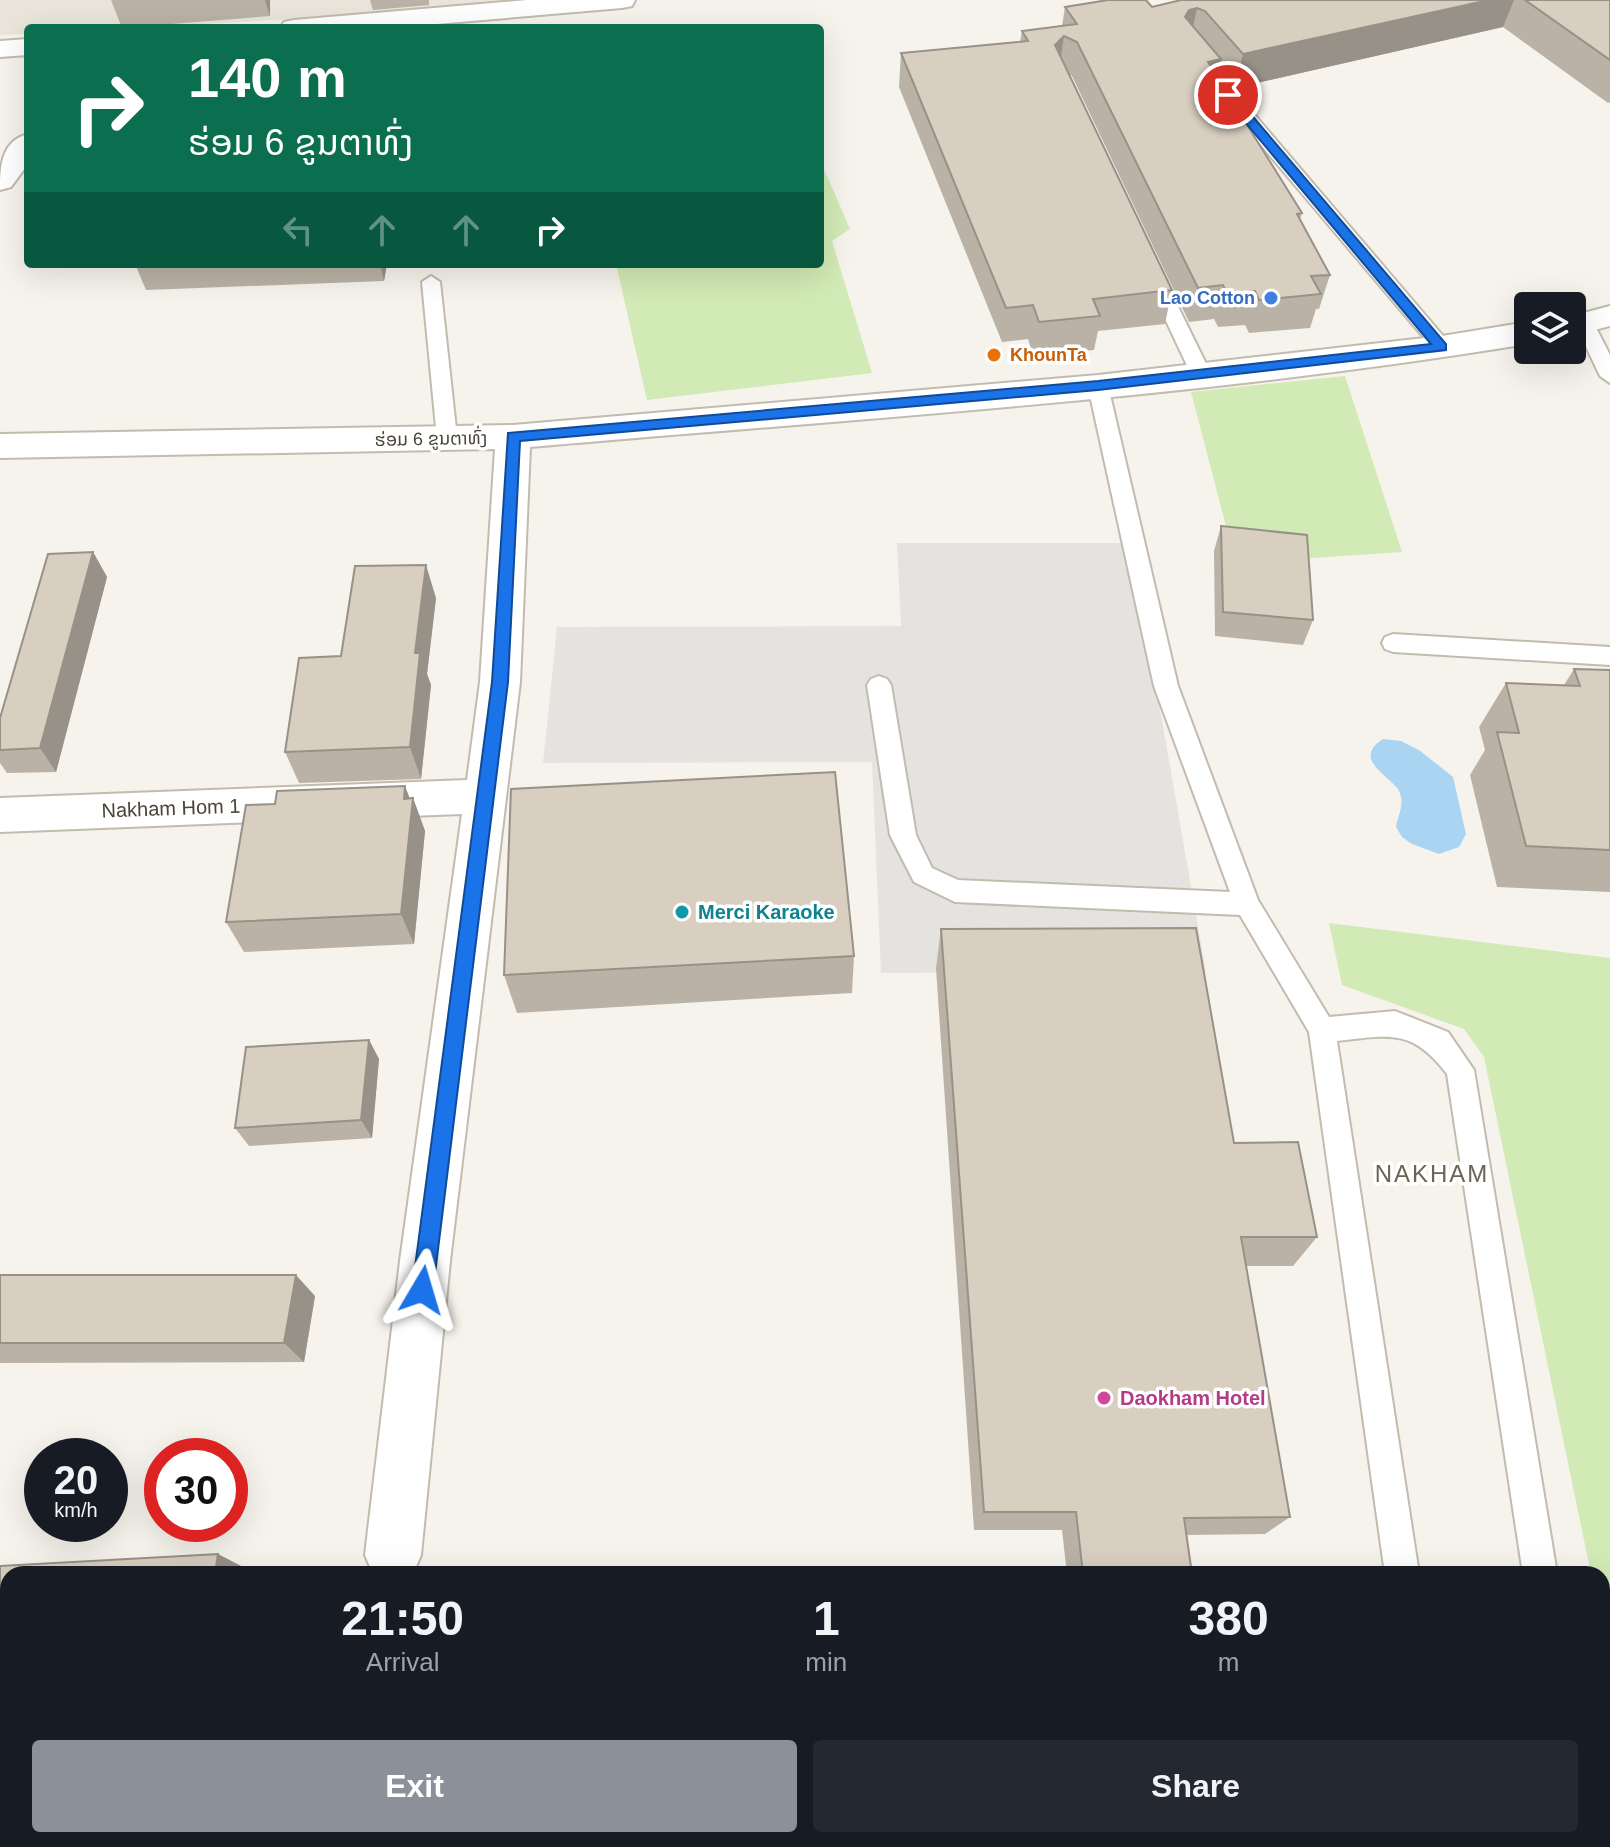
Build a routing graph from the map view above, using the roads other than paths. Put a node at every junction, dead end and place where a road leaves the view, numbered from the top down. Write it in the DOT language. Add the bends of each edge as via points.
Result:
graph roads {
  1 [pos="622,0"];
  2 [pos="341,24"];
  3 [pos="24,47"];
  4 [pos="0,49"];
  5 [pos="1199,61"];
  6 [pos="24,148"];
  7 [pos="0,181"];
  8 [pos="1147,261"];
  9 [pos="431,282"];
  10 [pos="1589,322"];
  11 [pos="1514,335"];
  12 [pos="1442,347"];
  13 [pos="1201,374"];
  14 [pos="1610,376"];
  15 [pos="1098,386"];
  16 [pos="513,437"];
  17 [pos="447,438"];
  18 [pos="0,446"];
  19 [pos="1393,643"];
  20 [pos="1610,656"];
  21 [pos="879,685"];
  22 [pos="486,796"];
  23 [pos="0,815"];
  24 [pos="1247,904"];
  25 [pos="1322,1030"];
  26 [pos="393,1555"];
  27 [pos="1401,1566"];
  28 [pos="1539,1566"];
  1 -- 2 [label="street"];
  3 -- 4 [label="street"];
  5 -- 12 [label="lane"];
  6 -- 7 [label="street"];
  8 -- 13 [label="lane"];
  9 -- 17 [label="lane"];
  10 -- 14 [label="lane"];
  11 -- 12 [label="street, ຮ່ອມ 6 ຂູນຕາທົ່ງ"];
  12 -- 13 [label="street, ຮ່ອມ 6 ຂູນຕາທົ່ງ"];
  13 -- 15 [label="street, ຮ່ອມ 6 ຂູນຕາທົ່ງ"];
  15 -- 16 [label="street, ຮ່ອມ 6 ຂູນຕາທົ່ງ"];
  15 -- 24 [label="lane" via="1166,686"];
  16 -- 17 [label="street, ຮ່ອມ 6 ຂູນຕາທົ່ງ"];
  16 -- 22 [label="street" via="500,682"];
  17 -- 18 [label="street, ຮ່ອມ 6 ຂູນຕາທົ່ງ"];
  19 -- 20 [label="lane"];
  21 -- 24 [label="lane" via="903,835 923,875 955,891"];
  22 -- 23 [label="street, Nakham Hom 1"];
  22 -- 26 [label="street"];
  24 -- 25 [label="lane"];
  25 -- 27 [label="lane"];
  25 -- 28 [label="lane" via="1395,1023 1438,1041 1460,1070"];
}
